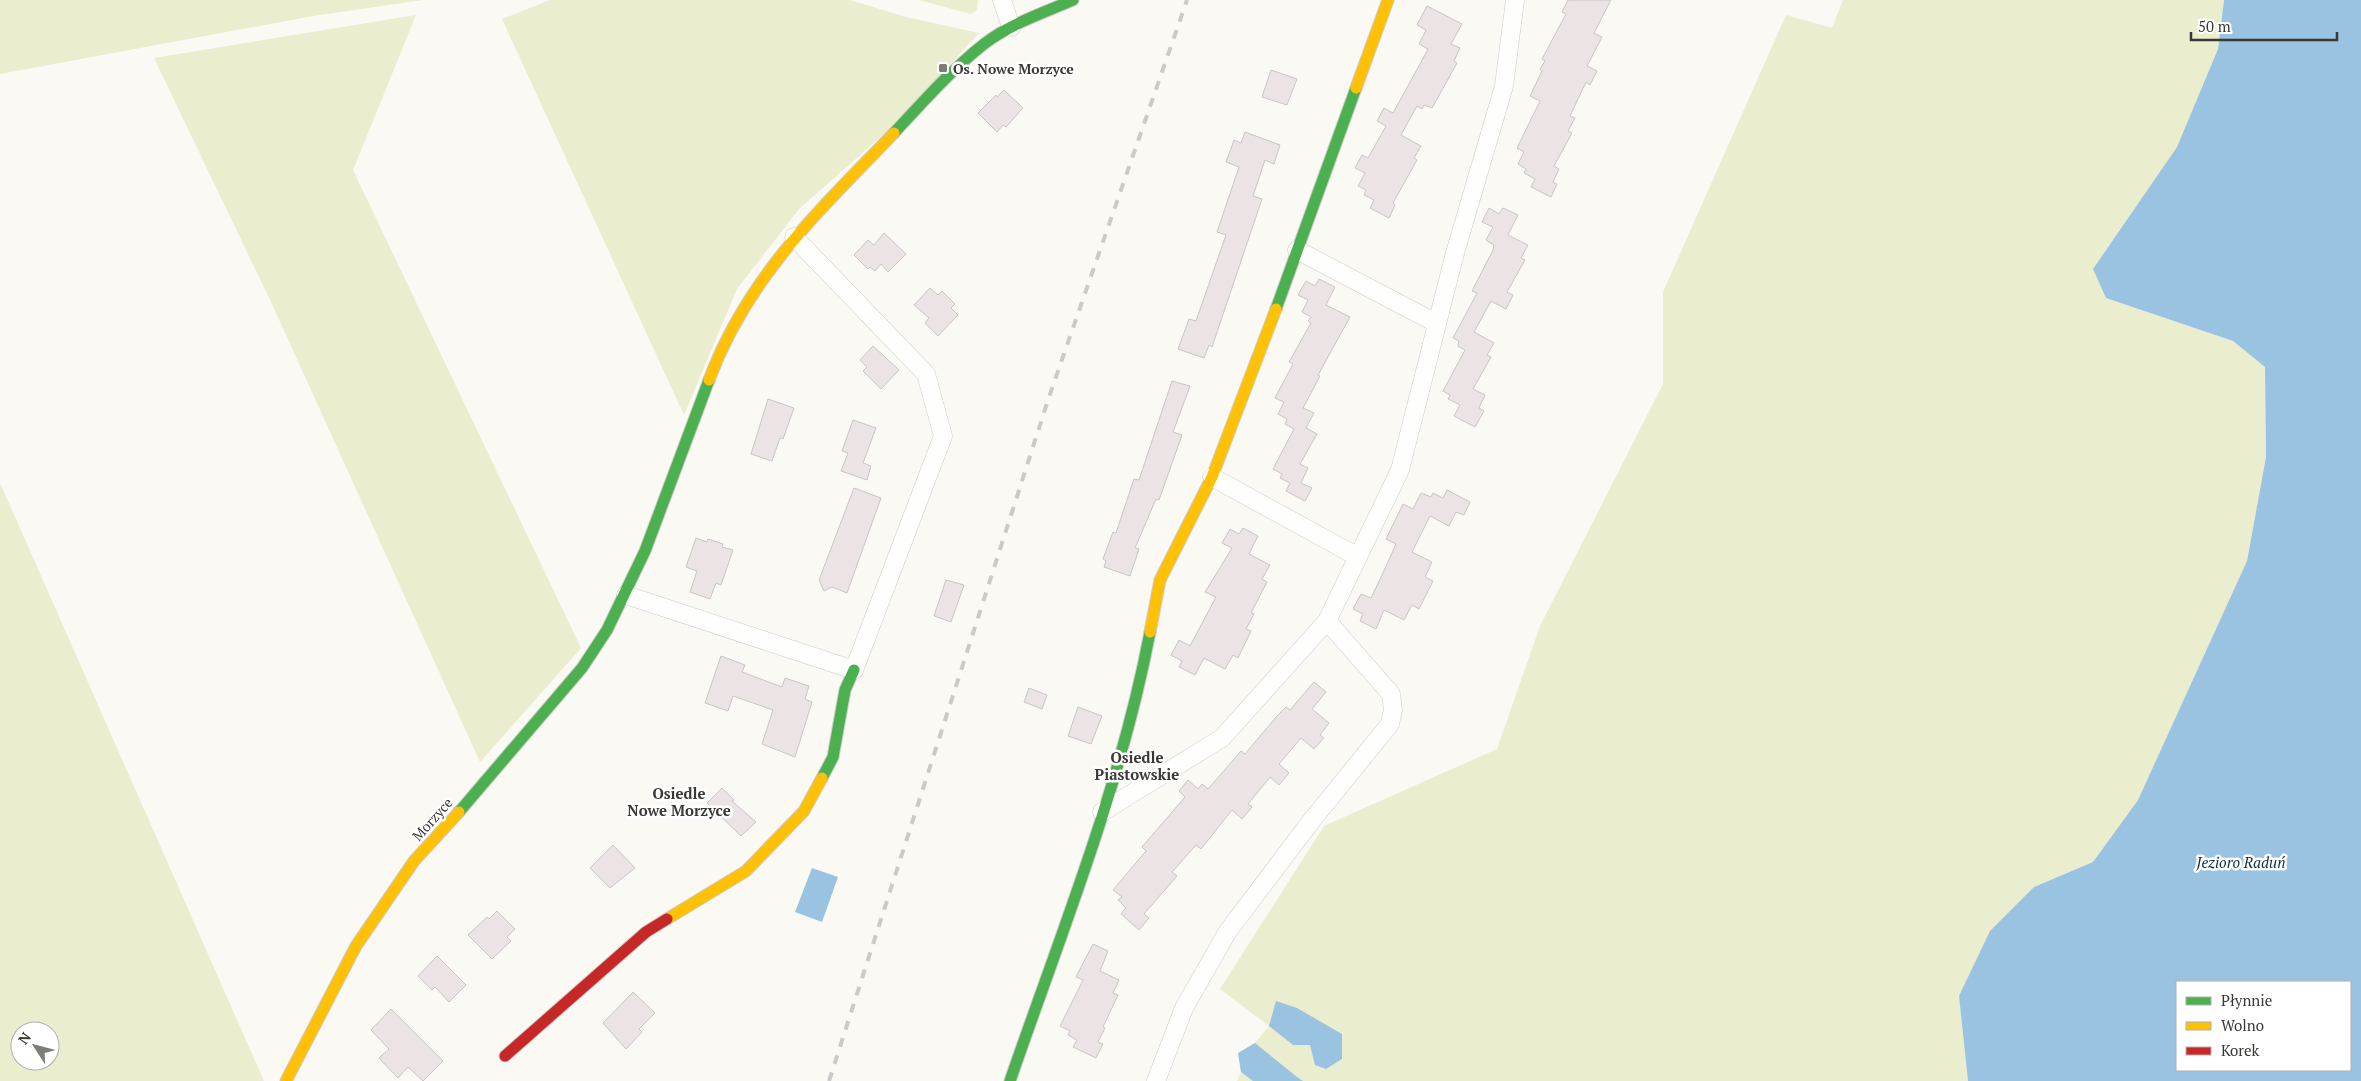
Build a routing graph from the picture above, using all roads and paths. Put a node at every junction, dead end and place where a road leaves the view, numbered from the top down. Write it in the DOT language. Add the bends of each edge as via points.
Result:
graph roads {
  1 [pos="1002,0"];
  2 [pos="1073,0"];
  3 [pos="1388,0"];
  4 [pos="1515,0"];
  5 [pos="1011,27"];
  6 [pos="794,237"];
  7 [pos="1297,250"];
  8 [pos="1436,323"];
  9 [pos="1212,477"];
  10 [pos="1358,557"];
  11 [pos="626,595"];
  12 [pos="1327,621"];
  13 [pos="854,670"];
  14 [pos="1102,812"];
  15 [pos="505,1056"];
  16 [pos="286,1081"];
  17 [pos="1010,1081"];
  18 [pos="1156,1081"];
  1 -- 5 [label="street"];
  2 -- 5 [label="street, Morzyce"];
  3 -- 7 [label="street"];
  4 -- 8 [label="street" via="1504,86"];
  5 -- 6 [label="street, Morzyce" via="985,43 958,66"];
  6 -- 11 [label="street, Morzyce" via="739,316 718,358"];
  6 -- 13 [label="street" via="926,374 943,436"];
  7 -- 8 [label="street"];
  7 -- 9 [label="street"];
  8 -- 10 [label="street" via="1400,470"];
  9 -- 10 [label="street"];
  9 -- 14 [label="street" via="1160,580 1135,700"];
  10 -- 12 [label="street"];
  11 -- 13 [label="street"];
  11 -- 16 [label="street, Morzyce" via="582,668 414,861 356,946"];
  12 -- 14 [label="street" via="1222,738"];
  12 -- 18 [label="street" via="1391,694 1393,710 1390,724 1228,931 1184,1008"];
  13 -- 15 [label="street" via="845,690 833,757 804,811 746,871 646,932"];
  14 -- 17 [label="street"];
}
